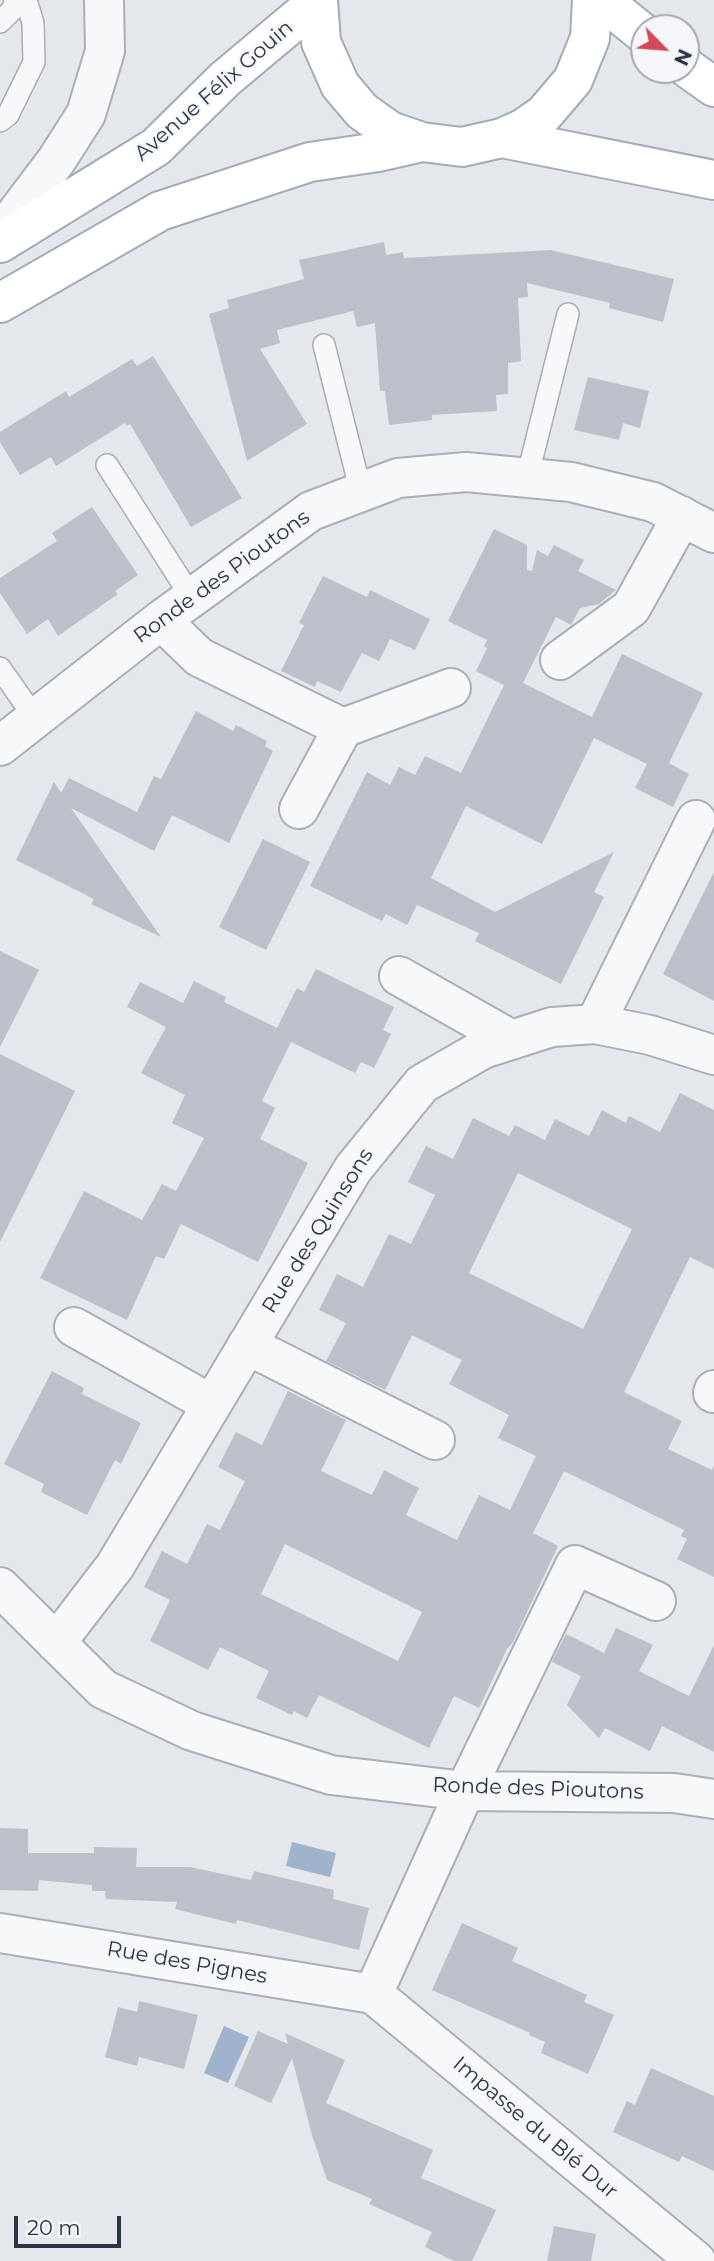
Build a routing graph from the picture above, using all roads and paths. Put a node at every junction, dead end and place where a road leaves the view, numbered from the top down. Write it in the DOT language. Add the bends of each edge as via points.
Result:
graph roads {
  1 [pos="15,0"];
  2 [pos="26,0"];
  3 [pos="104,0"];
  4 [pos="592,0"];
  5 [pos="602,0"];
  6 [pos="318,1"];
  7 [pos="0,22"];
  8 [pos="630,23"];
  9 [pos="0,121"];
  10 [pos="502,138"];
  11 [pos="422,142"];
  12 [pos="714,180"];
  13 [pos="0,235"];
  14 [pos="0,243"];
  15 [pos="0,303"];
  16 [pos="568,314"];
  17 [pos="324,345"];
  18 [pos="107,465"];
  19 [pos="527,478"];
  20 [pos="361,492"];
  21 [pos="698,524"];
  22 [pos="192,598"];
  23 [pos="161,620"];
  24 [pos="560,660"];
  25 [pos="0,668"];
  26 [pos="450,688"];
  27 [pos="35,718"];
  28 [pos="343,728"];
  29 [pos="0,746"];
  30 [pos="299,808"];
  31 [pos="696,820"];
  32 [pos="399,976"];
  33 [pos="595,1024"];
  34 [pos="512,1040"];
  35 [pos="714,1055"];
  36 [pos="74,1327"];
  37 [pos="247,1345"];
  38 [pos="211,1404"];
  39 [pos="435,1440"];
  40 [pos="3,1593"];
  41 [pos="656,1601"];
  42 [pos="56,1643"];
  43 [pos="465,1791"];
  44 [pos="714,1799"];
  45 [pos="0,1933"];
  46 [pos="373,1994"];
  47 [pos="696,2261"];
  1 -- 7 [label="lane"];
  2 -- 9 [label="lane" via="33,23 34,62 8,115"];
  3 -- 13 [label="street" via="105,51 86,114"];
  4 -- 10 [label="main road" via="590,38 573,80 544,114"];
  5 -- 8 [label="main road"];
  6 -- 11 [label="main road" via="321,42 340,85 362,111 390,131"];
  6 -- 14 [label="main road, Avenue Félix Gouin" via="225,79 156,147"];
  10 -- 11 [label="main road" via="462,147"];
  10 -- 12 [label="main road"];
  11 -- 15 [label="main road" via="310,162 160,211"];
  16 -- 19 [label="lane"];
  17 -- 20 [label="lane"];
  18 -- 22 [label="lane"];
  19 -- 20 [label="street, Ronde des Pioutons" via="452,473 398,478"];
  19 -- 21 [label="street, Ronde des Pioutons" via="571,482 653,502"];
  20 -- 22 [label="street, Ronde des Pioutons" via="311,511"];
  21 -- 24 [label="street" via="631,608"];
  22 -- 23 [label="street, Ronde des Pioutons"];
  23 -- 27 [label="street, Ronde des Pioutons"];
  23 -- 28 [label="street" via="199,657"];
  25 -- 27 [label="lane"];
  26 -- 28 [label="street"];
  27 -- 29 [label="street, Ronde des Pioutons"];
  28 -- 30 [label="street"];
  31 -- 33 [label="street"];
  32 -- 34 [label="street"];
  33 -- 34 [label="street, Rue des Quinsons" via="552,1027"];
  33 -- 35 [label="street, Rue des Quinsons"];
  34 -- 37 [label="street, Rue des Quinsons" via="483,1049 422,1084 353,1169"];
  36 -- 38 [label="street"];
  37 -- 38 [label="street, Rue des Quinsons"];
  37 -- 39 [label="street"];
  38 -- 42 [label="street, Rue des Quinsons" via="115,1566"];
  40 -- 42 [label="street, Ronde des Pioutons"];
  41 -- 43 [label="street" via="575,1564"];
  42 -- 43 [label="street, Ronde des Pioutons" via="103,1689 192,1731 331,1775"];
  43 -- 44 [label="street, Ronde des Pioutons" via="674,1793"];
  43 -- 46 [label="street"];
  45 -- 46 [label="street, Rue des Pignes"];
  46 -- 47 [label="street, Impasse du Blé Dur"];
}
